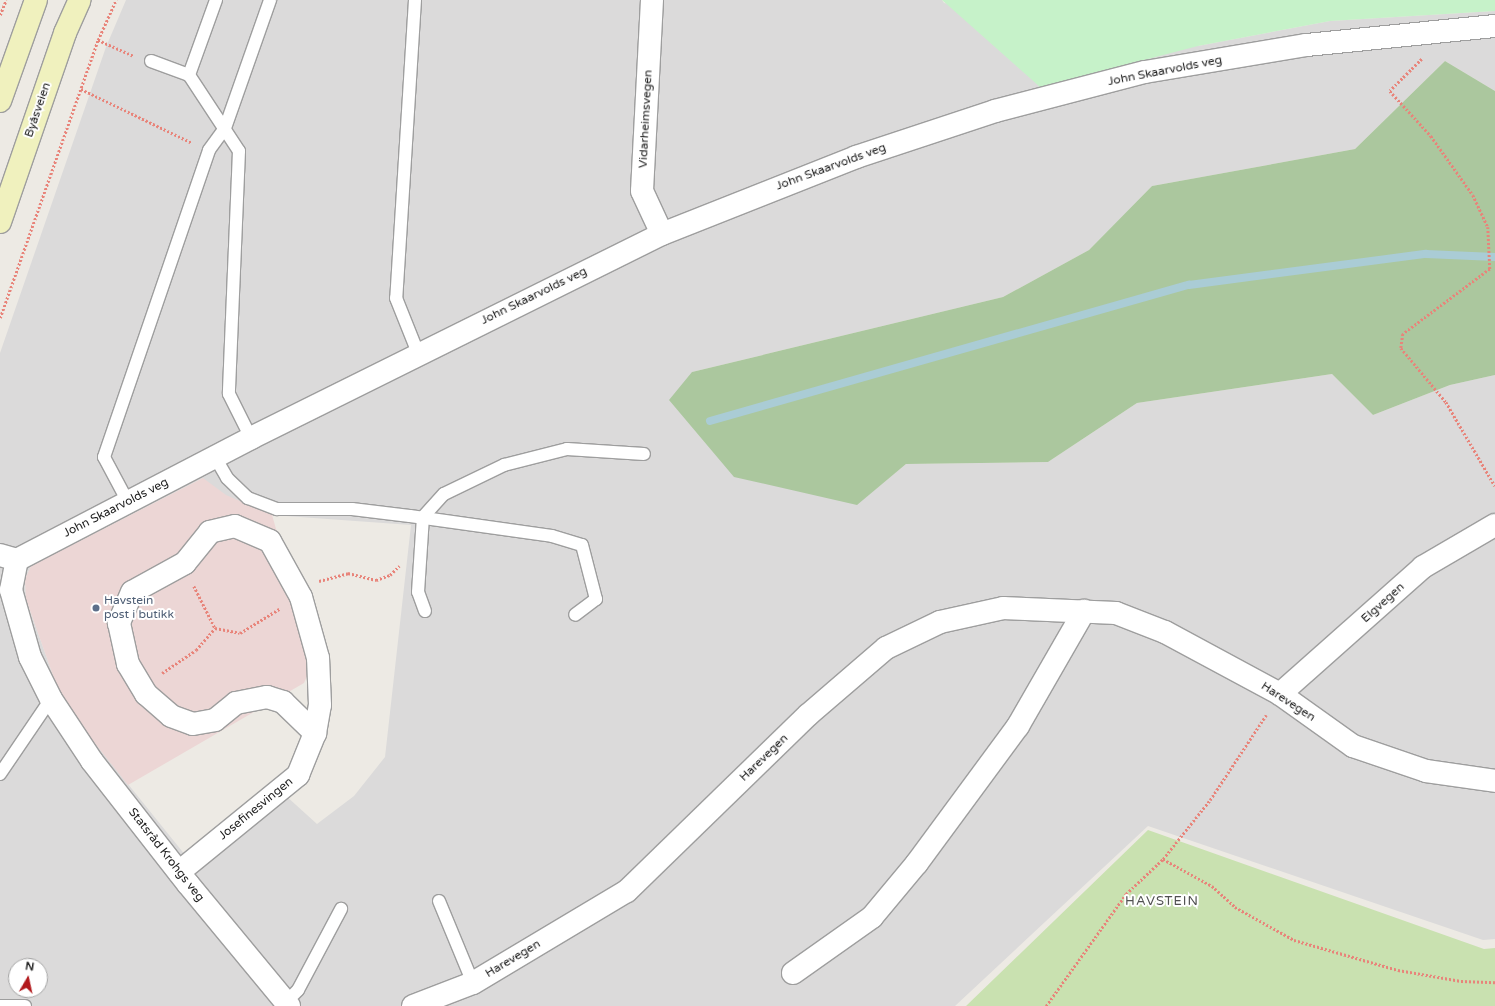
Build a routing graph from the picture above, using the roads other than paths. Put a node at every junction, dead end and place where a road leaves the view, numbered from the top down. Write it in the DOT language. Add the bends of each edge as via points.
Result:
graph roads {
  1 [pos="36,0"];
  2 [pos="80,0"];
  3 [pos="216,0"];
  4 [pos="270,0"];
  5 [pos="415,0"];
  6 [pos="652,0"];
  7 [pos="1495,26"];
  8 [pos="151,62"];
  9 [pos="189,75"];
  10 [pos="0,101"];
  11 [pos="226,128"];
  12 [pos="0,222"];
  13 [pos="662,234"];
  14 [pos="418,354"];
  15 [pos="251,438"];
  16 [pos="644,454"];
  17 [pos="215,457"];
  18 [pos="128,502"];
  19 [pos="423,517"];
  20 [pos="1495,525"];
  21 [pos="9,558"];
  22 [pos="5,588"];
  23 [pos="425,611"];
  24 [pos="1084,611"];
  25 [pos="575,616"];
  26 [pos="1280,694"];
  27 [pos="51,699"];
  28 [pos="315,733"];
  29 [pos="0,774"];
  30 [pos="1495,781"];
  31 [pos="179,872"];
  32 [pos="438,901"];
  33 [pos="341,909"];
  34 [pos="793,973"];
  35 [pos="473,983"];
  36 [pos="288,1004"];
  37 [pos="0,1006"];
  38 [pos="26,1006"];
  39 [pos="413,1006"];
  1 -- 10 [label="main road"];
  2 -- 12 [label="main road, Byåsveien" via="65,33"];
  3 -- 9 [label="lane"];
  4 -- 11 [label="lane"];
  5 -- 14 [label="lane" via="396,298"];
  6 -- 13 [label="street, Vidarheimsvegen" via="642,191"];
  7 -- 13 [label="street, John Skaarvolds veg" via="1307,46 1145,72 995,111 856,157"];
  8 -- 9 [label="lane"];
  9 -- 11 [label="lane"];
  11 -- 15 [label="lane" via="239,151 229,394"];
  11 -- 18 [label="lane" via="209,150 104,457"];
  13 -- 14 [label="street, John Skaarvolds veg"];
  14 -- 15 [label="street, John Skaarvolds veg"];
  15 -- 17 [label="street, John Skaarvolds veg"];
  16 -- 19 [label="lane" via="567,449 504,465 444,494"];
  17 -- 18 [label="street, John Skaarvolds veg"];
  17 -- 19 [label="lane" via="227,478 248,498 277,510 352,509"];
  18 -- 21 [label="street, John Skaarvolds veg"];
  19 -- 23 [label="lane" via="418,592"];
  19 -- 25 [label="lane" via="552,536 582,545 596,598"];
  20 -- 26 [label="street, Elgvegen" via="1423,567"];
  21 -- 22 [label="street, John Skaarvolds veg"];
  22 -- 27 [label="street, Statsråd Krohgs veg" via="30,657"];
  24 -- 26 [label="street, Harevegen" via="1116,613 1164,632"];
  24 -- 34 [label="street" via="1018,726 917,863 872,917"];
  24 -- 35 [label="street, Harevegen" via="1003,608 940,622 886,648 808,715 627,891"];
  26 -- 30 [label="street, Harevegen" via="1353,746 1426,771"];
  27 -- 29 [label="lane"];
  27 -- 31 [label="street, Statsråd Krohgs veg" via="92,761"];
  28 -- 28 [label="street, Josefinesvingen" via="320,705 318,658 301,597 270,541 235,526 210,532 184,563 132,592 119,622 128,664 146,694 171,716 193,724 215,720 236,703 267,697 283,702"];
  28 -- 31 [label="street, Josefinesvingen" via="298,775"];
  31 -- 36 [label="street, Statsråd Krohgs veg"];
  32 -- 35 [label="lane, Harevegen"];
  33 -- 36 [label="lane"];
  35 -- 39 [label="street, Harevegen"];
  37 -- 38 [label="lane"];
}
